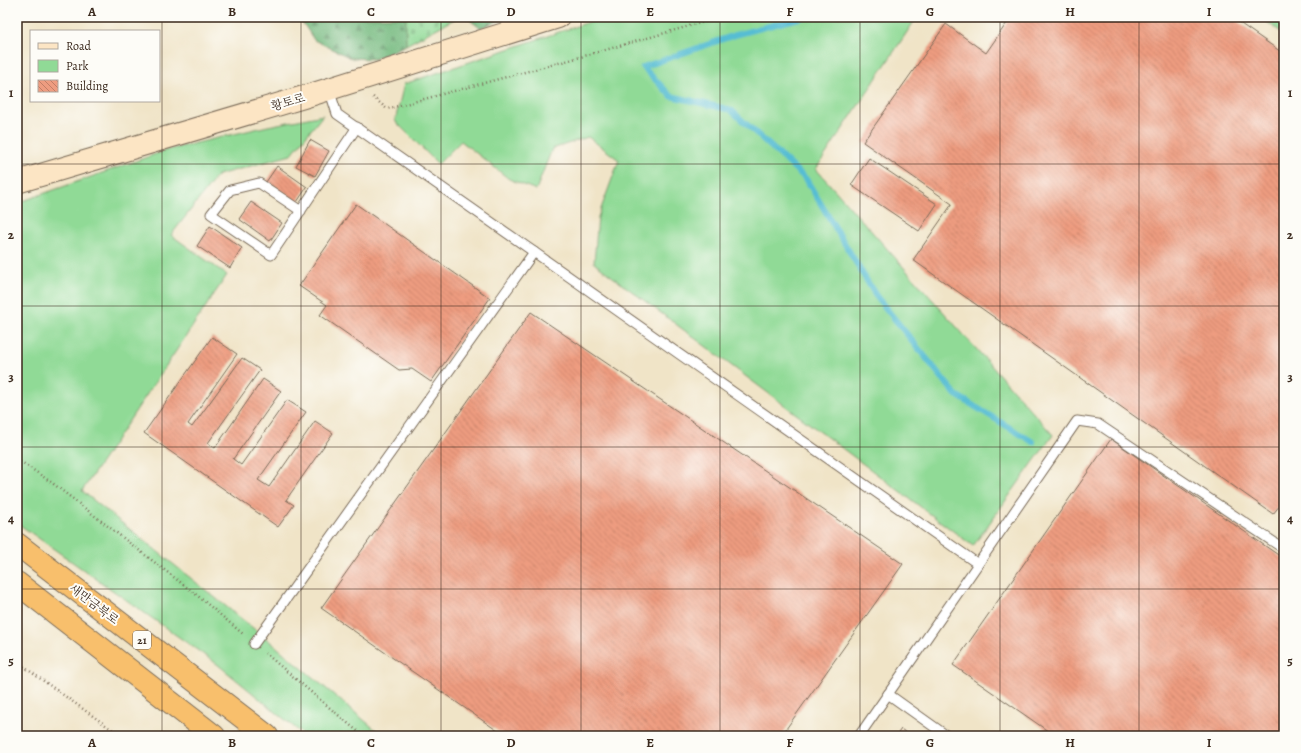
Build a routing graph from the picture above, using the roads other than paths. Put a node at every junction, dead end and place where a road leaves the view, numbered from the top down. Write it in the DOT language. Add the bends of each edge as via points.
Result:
graph roads {
  1 [pos="558,17"];
  2 [pos="506,25"];
  3 [pos="329,89"];
  4 [pos="357,127"];
  5 [pos="17,182"];
  6 [pos="301,211"];
  7 [pos="534,252"];
  8 [pos="17,544"];
  9 [pos="1284,549"];
  10 [pos="978,564"];
  11 [pos="17,583"];
  12 [pos="254,644"];
  13 [pos="888,694"];
  14 [pos="214,736"];
  15 [pos="267,736"];
  16 [pos="859,736"];
  17 [pos="947,736"];
  1 -- 2 [label="main road, 황토로"];
  2 -- 3 [label="main road, 황토로"];
  3 -- 4 [label="lane" via="338,114"];
  3 -- 5 [label="main road, 황토로"];
  4 -- 6 [label="lane"];
  4 -- 7 [label="lane"];
  6 -- 6 [label="lane" via="271,255 211,214 230,190 259,183"];
  7 -- 10 [label="lane"];
  7 -- 12 [label="lane"];
  8 -- 15 [label="highway, 새만금북로 / 21"];
  9 -- 10 [label="lane" via="1098,424 1078,421"];
  10 -- 13 [label="lane"];
  11 -- 14 [label="highway"];
  13 -- 16 [label="lane"];
  13 -- 17 [label="lane"];
}
